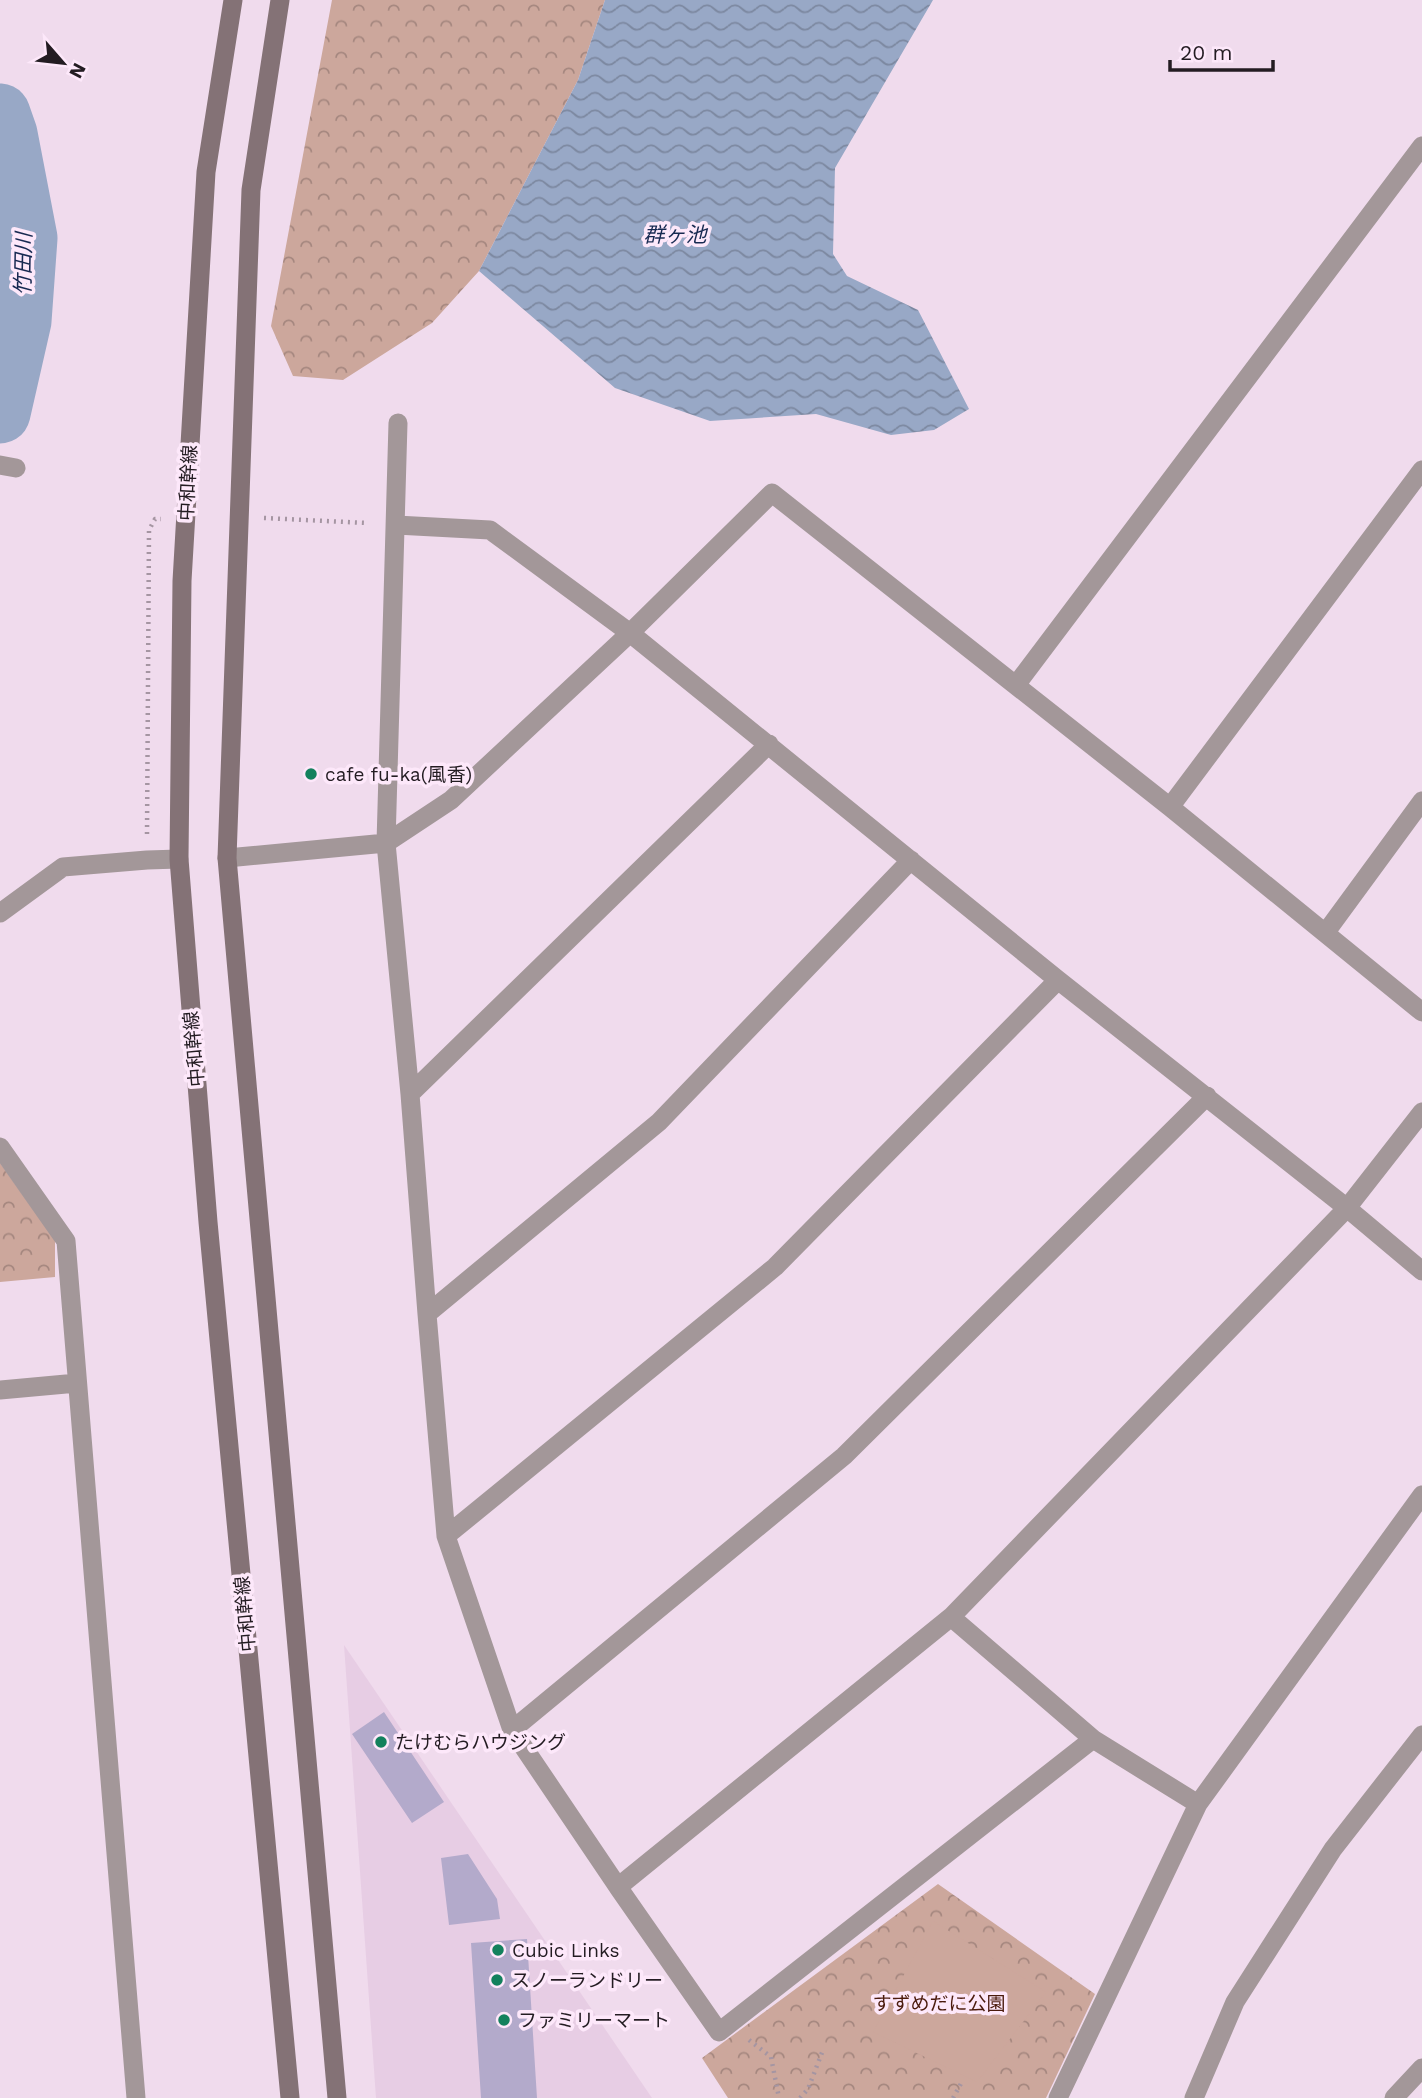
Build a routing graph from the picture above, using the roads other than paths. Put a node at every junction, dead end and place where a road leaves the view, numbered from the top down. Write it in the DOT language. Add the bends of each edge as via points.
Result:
graph roads {
  1 [pos="233,0"];
  2 [pos="280,0"];
  3 [pos="1422,146"];
  4 [pos="398,423"];
  5 [pos="1422,470"];
  6 [pos="396,525"];
  7 [pos="630,633"];
  8 [pos="1016,685"];
  9 [pos="769,744"];
  10 [pos="1422,801"];
  11 [pos="1170,807"];
  12 [pos="386,843"];
  13 [pos="228,858"];
  14 [pos="178,859"];
  15 [pos="911,860"];
  16 [pos="0,913"];
  17 [pos="1326,932"];
  18 [pos="1058,980"];
  19 [pos="1422,1012"];
  20 [pos="410,1094"];
  21 [pos="1207,1096"];
  22 [pos="1422,1112"];
  23 [pos="0,1147"];
  24 [pos="1347,1208"];
  25 [pos="1422,1271"];
  26 [pos="427,1314"];
  27 [pos="77,1383"];
  28 [pos="0,1390"];
  29 [pos="1422,1495"];
  30 [pos="446,1536"];
  31 [pos="951,1617"];
  32 [pos="512,1730"];
  33 [pos="1422,1735"];
  34 [pos="1093,1739"];
  35 [pos="1198,1804"];
  36 [pos="618,1886"];
  37 [pos="1422,2068"];
  38 [pos="136,2098"];
  39 [pos="290,2098"];
  40 [pos="337,2098"];
  41 [pos="1058,2098"];
  42 [pos="1194,2098"];
  43 [pos="1394,2098"];
  1 -- 14 [label="main road, 中和幹線" via="205,173 182,581"];
  2 -- 13 [label="main road" via="251,190"];
  3 -- 8 [label="street"];
  4 -- 6 [label="street"];
  5 -- 11 [label="street"];
  6 -- 7 [label="street" via="490,530"];
  6 -- 12 [label="street"];
  7 -- 8 [label="street" via="772,494"];
  7 -- 9 [label="street"];
  7 -- 12 [label="street" via="451,800"];
  8 -- 11 [label="street"];
  9 -- 15 [label="street"];
  9 -- 20 [label="street"];
  10 -- 17 [label="street"];
  11 -- 17 [label="street"];
  12 -- 13 [label="street"];
  12 -- 20 [label="street"];
  13 -- 40 [label="main road"];
  14 -- 16 [label="street" via="63,867"];
  14 -- 39 [label="main road, 中和幹線"];
  15 -- 18 [label="street"];
  15 -- 26 [label="street" via="659,1122"];
  17 -- 19 [label="street"];
  18 -- 21 [label="street"];
  18 -- 30 [label="street" via="775,1267"];
  20 -- 26 [label="street"];
  21 -- 24 [label="street"];
  21 -- 32 [label="street" via="844,1456"];
  22 -- 24 [label="street"];
  23 -- 27 [label="street" via="65,1241"];
  24 -- 25 [label="street"];
  24 -- 31 [label="street"];
  26 -- 30 [label="street"];
  27 -- 28 [label="street"];
  27 -- 38 [label="street"];
  29 -- 35 [label="street"];
  30 -- 32 [label="street"];
  31 -- 34 [label="street"];
  31 -- 36 [label="street"];
  32 -- 36 [label="street"];
  33 -- 42 [label="street" via="1333,1849 1235,2002"];
  34 -- 35 [label="street"];
  34 -- 36 [label="street" via="719,2032"];
  35 -- 41 [label="street"];
  37 -- 43 [label="street"];
}
